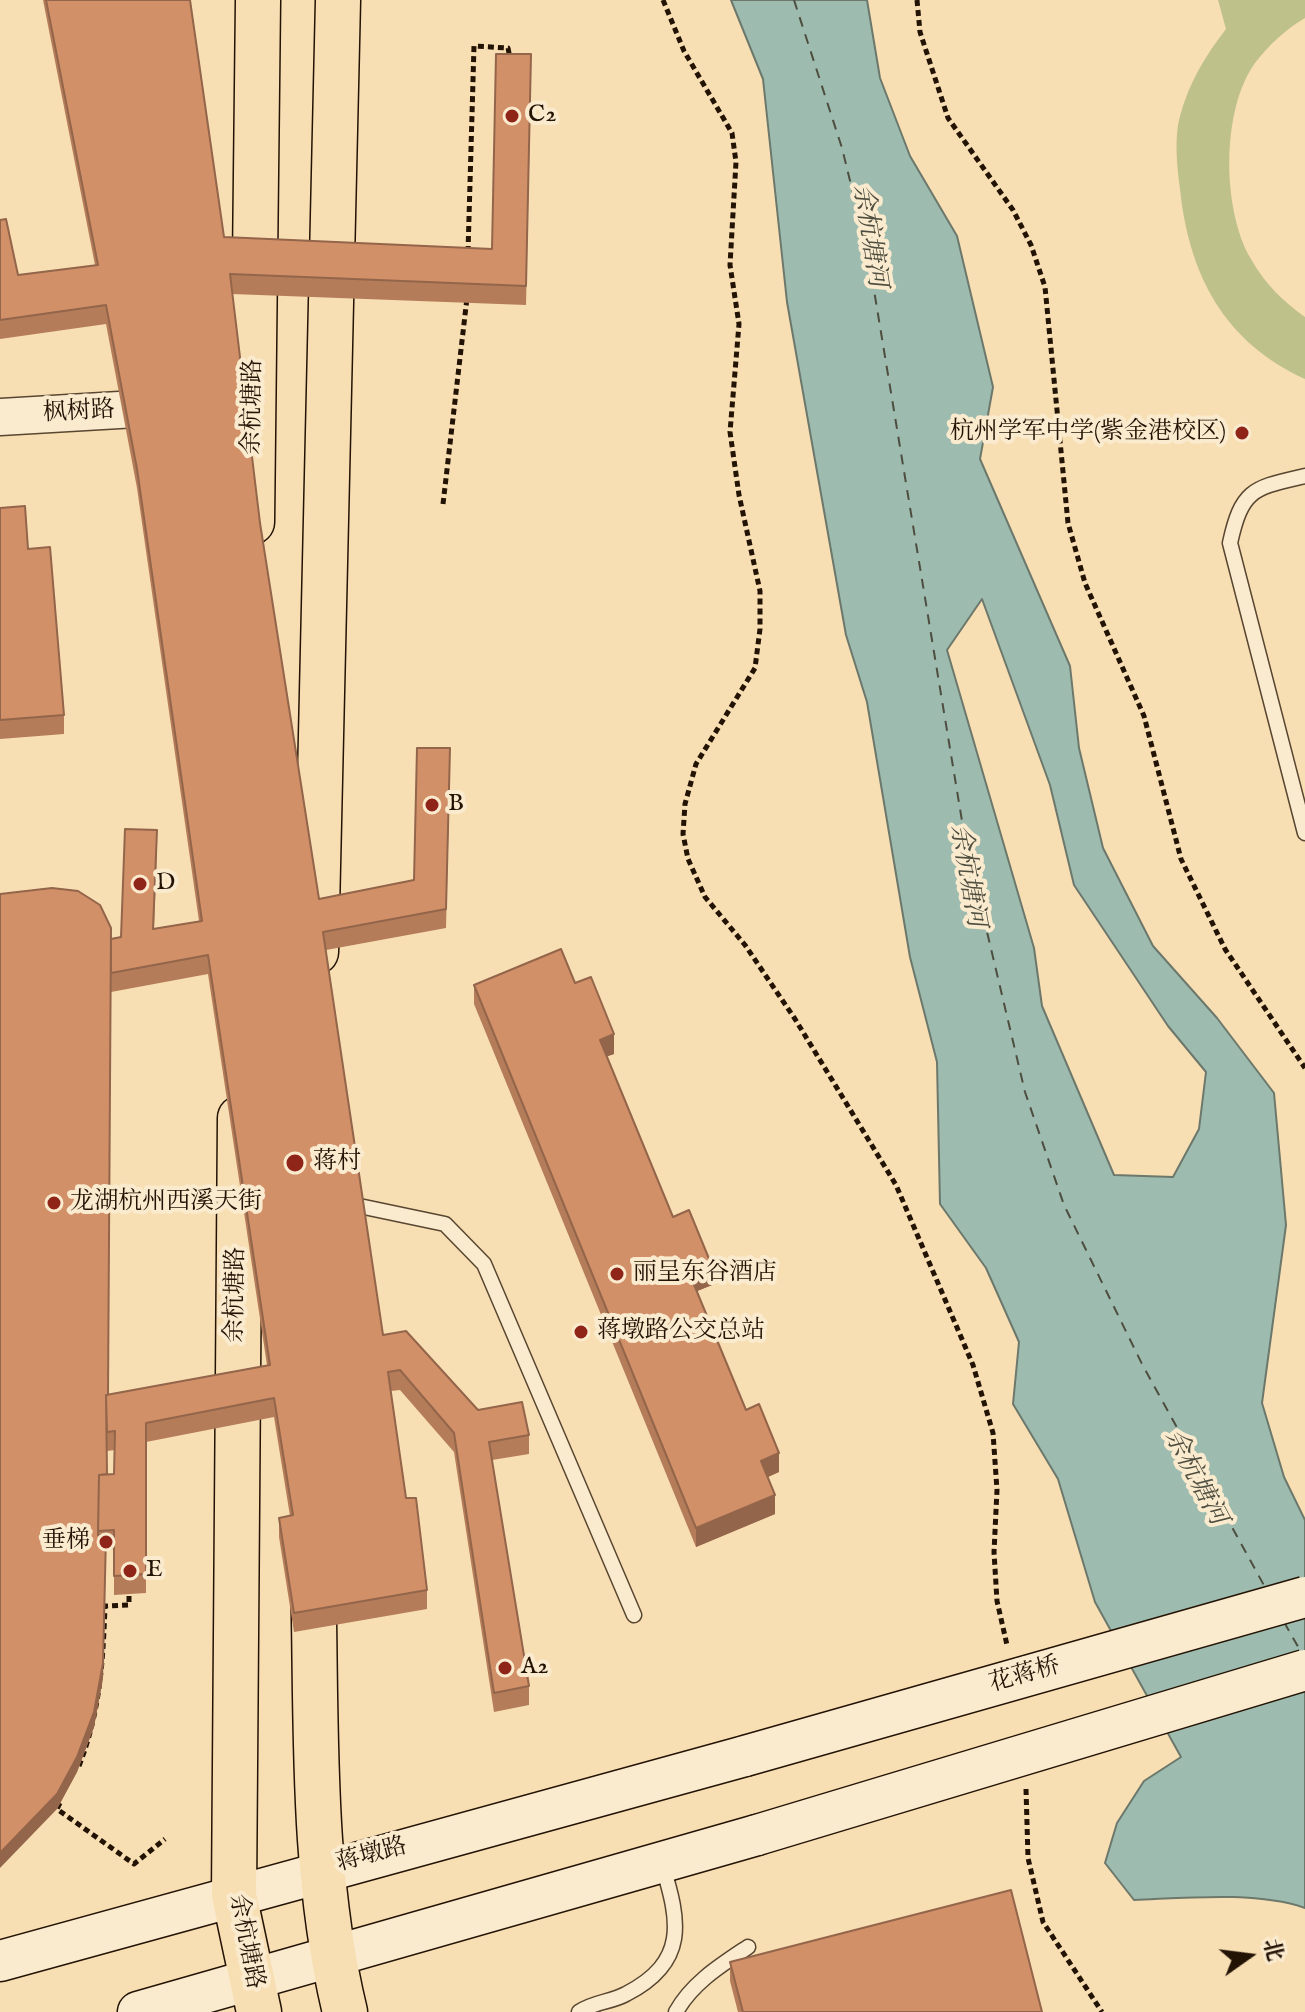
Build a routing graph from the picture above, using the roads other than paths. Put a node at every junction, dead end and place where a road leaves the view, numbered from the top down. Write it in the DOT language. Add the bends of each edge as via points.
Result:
graph roads {
  1 [pos="258,0"];
  2 [pos="338,0"];
  3 [pos="229,404"];
  4 [pos="0,417"];
  5 [pos="1305,476"];
  6 [pos="251,565"];
  7 [pos="1305,833"];
  8 [pos="316,990"];
  9 [pos="241,1085"];
  10 [pos="318,1202"];
  11 [pos="312,1523"];
  12 [pos="1305,1597"];
  13 [pos="634,1615"];
  14 [pos="1305,1670"];
  15 [pos="745,1756"];
  16 [pos="662,1862"];
  17 [pos="322,1870"];
  18 [pos="234,1895"];
  19 [pos="748,1947"];
  20 [pos="332,1958"];
  21 [pos="0,1961"];
  22 [pos="255,1997"];
  23 [pos="138,2012"];
  24 [pos="345,2012"];
  25 [pos="579,2012"];
  26 [pos="676,2012"];
  1 -- 3 [label="main road, 余杭塘路"];
  2 -- 8 [label="main road"];
  3 -- 4 [label="street, 枫树路"];
  3 -- 6 [label="main road, 余杭塘路"];
  5 -- 7 [label="lane" via="1249,494 1236,514 1230,543"];
  9 -- 18 [label="main road, 余杭塘路"];
  10 -- 13 [label="lane" via="445,1224 484,1264"];
  11 -- 17 [label="main road"];
  12 -- 15 [label="main road, 花蒋桥, bridge"];
  14 -- 16 [label="main road, bridge"];
  15 -- 17 [label="main road, 蒋墩路"];
  16 -- 20 [label="main road"];
  16 -- 25 [label="lane" via="672,1896 673,1951 657,1972 626,1994"];
  17 -- 18 [label="main road, 蒋墩路"];
  17 -- 20 [label="main road"];
  18 -- 21 [label="main road, 蒋墩路"];
  18 -- 22 [label="main road, 余杭塘路"];
  19 -- 26 [label="lane" via="712,1971"];
  20 -- 22 [label="main road"];
  20 -- 24 [label="main road"];
  22 -- 23 [label="main road"];
}
